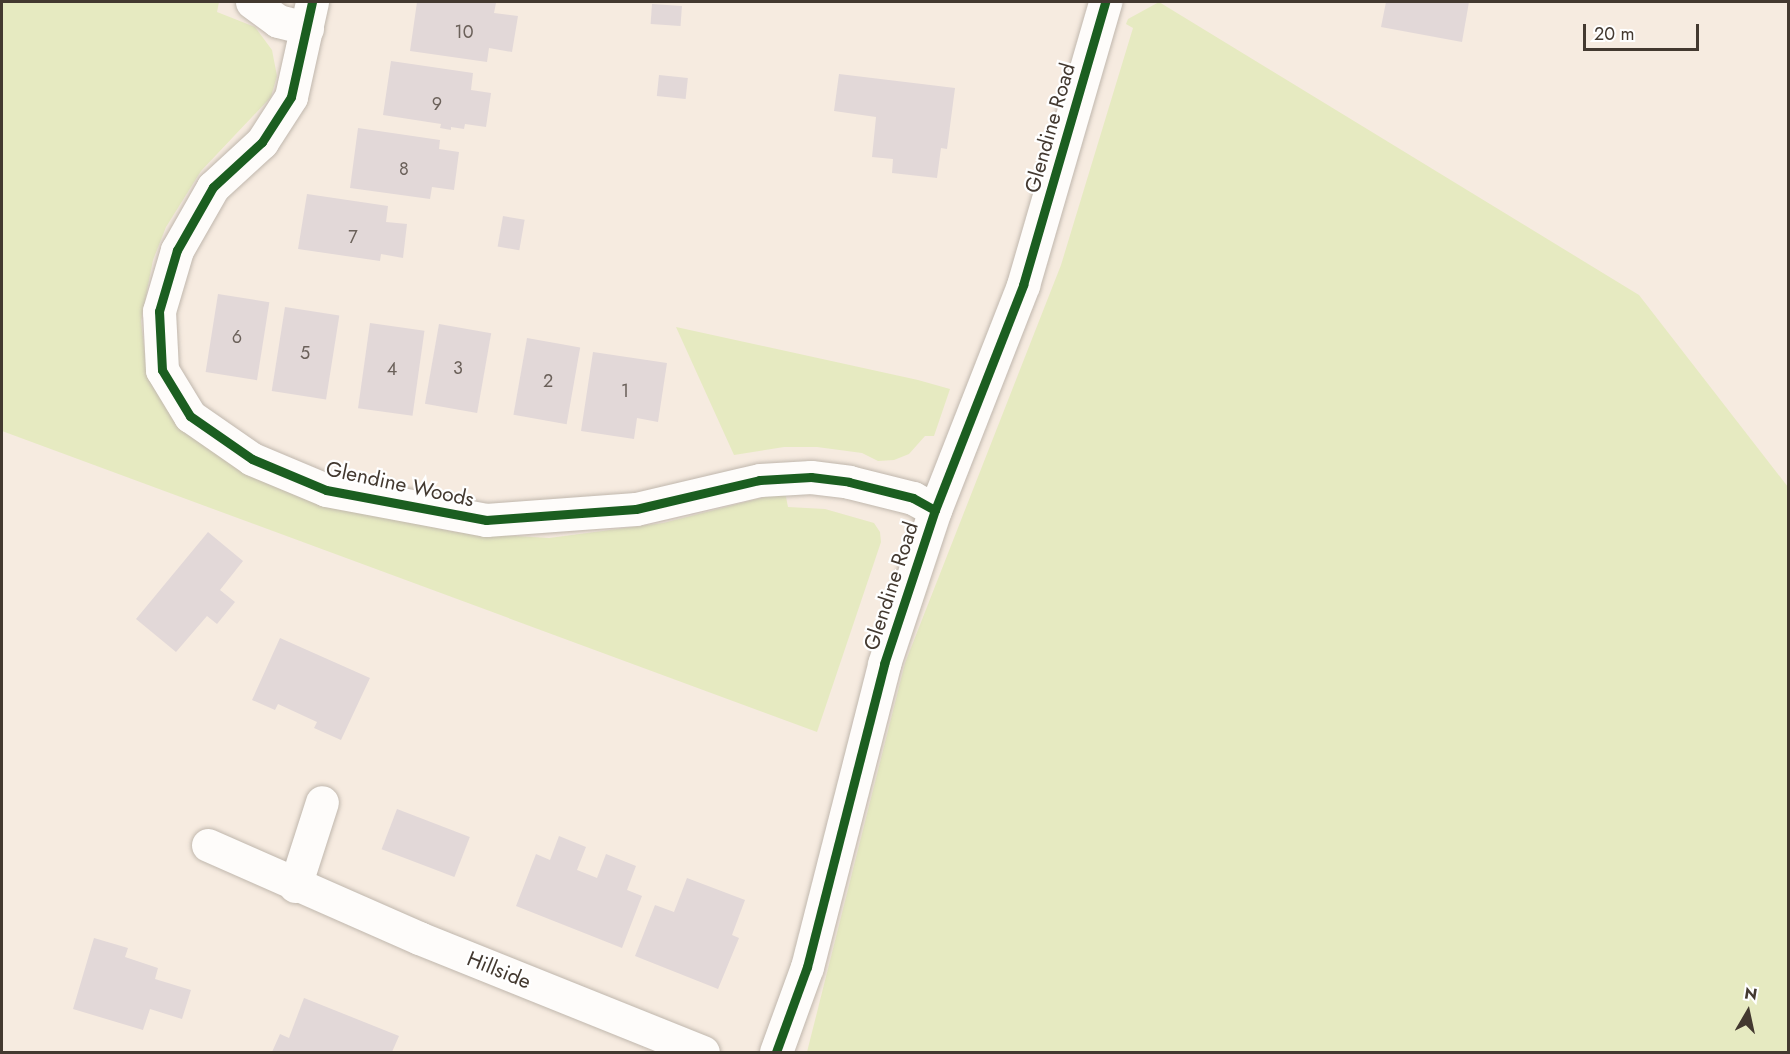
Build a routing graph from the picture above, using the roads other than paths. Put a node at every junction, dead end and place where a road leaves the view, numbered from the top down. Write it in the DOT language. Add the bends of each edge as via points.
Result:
graph roads {
  1 [pos="252,2"];
  2 [pos="1105,2"];
  3 [pos="310,15"];
  4 [pos="935,510"];
  5 [pos="321,802"];
  6 [pos="208,845"];
  7 [pos="295,886"];
  8 [pos="703,1053"];
  9 [pos="776,1053"];
  1 -- 3 [label="street, Glendine Woods" via="278,21"];
  2 -- 4 [label="street, Glendine Road" via="1023,285"];
  3 -- 4 [label="street, Glendine Woods" via="291,97 262,142 213,186 177,250 159,311 162,370 190,416 252,459 326,490 486,520 636,509 760,480 811,477 912,498"];
  4 -- 9 [label="street, Glendine Road" via="884,664 807,968"];
  5 -- 7 [label="street"];
  6 -- 7 [label="street, Hillside"];
  7 -- 8 [label="street, Hillside"];
}
